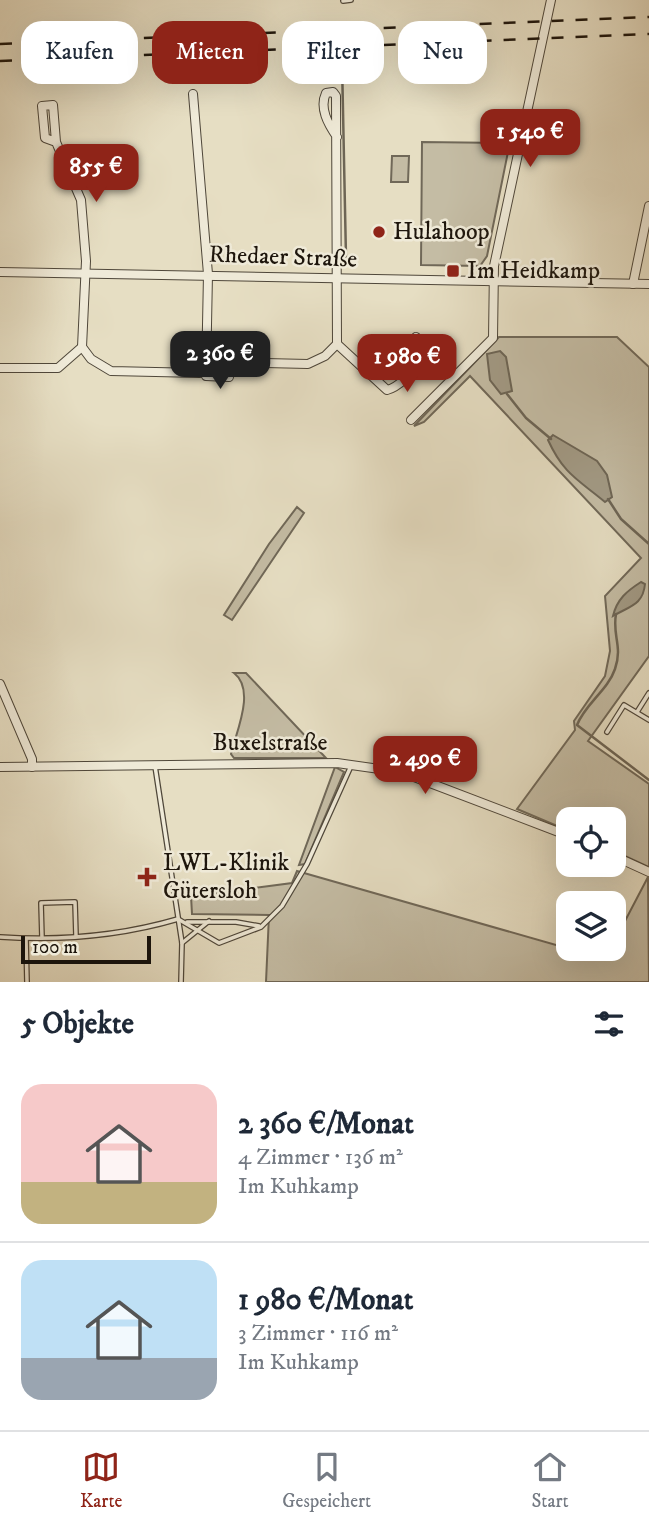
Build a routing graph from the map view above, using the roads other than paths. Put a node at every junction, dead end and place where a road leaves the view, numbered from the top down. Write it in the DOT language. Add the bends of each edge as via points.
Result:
graph roads {
  1 [pos="351,0"];
  2 [pos="551,0"];
  3 [pos="343,1"];
  4 [pos="193,94"];
  5 [pos="337,137"];
  6 [pos="56,142"];
  7 [pos="649,205"];
  8 [pos="0,272"];
  9 [pos="84,273"];
  10 [pos="208,274"];
  11 [pos="339,278"];
  12 [pos="494,281"];
  13 [pos="633,284"];
  14 [pos="649,284"];
  15 [pos="337,344"];
  16 [pos="82,348"];
  17 [pos="230,363"];
  18 [pos="0,368"];
  19 [pos="207,368"];
  20 [pos="411,370"];
  21 [pos="411,420"];
  22 [pos="0,684"];
  23 [pos="649,693"];
  24 [pos="637,713"];
  25 [pos="649,720"];
  26 [pos="607,732"];
  27 [pos="155,764"];
  28 [pos="352,764"];
  29 [pos="0,767"];
  30 [pos="32,767"];
  31 [pos="556,831"];
  32 [pos="626,861"];
  33 [pos="649,872"];
  34 [pos="178,919"];
  35 [pos="209,921"];
  36 [pos="186,922"];
  37 [pos="261,927"];
  38 [pos="198,931"];
  39 [pos="0,937"];
  40 [pos="76,937"];
  41 [pos="42,938"];
  42 [pos="26,939"];
  43 [pos="182,943"];
  44 [pos="27,982"];
  45 [pos="181,982"];
  1 -- 3 [label="lane"];
  2 -- 12 [label="street"];
  4 -- 10 [label="street"];
  5 -- 5 [label="street" via="336,96 326,93 326,122"];
  5 -- 11 [label="street"];
  6 -- 9 [label="street" via="81,201"];
  7 -- 13 [label="street"];
  8 -- 9 [label="street, Rhedaer Straße"];
  9 -- 10 [label="street, Rhedaer Straße"];
  9 -- 16 [label="street"];
  10 -- 11 [label="street, Rhedaer Straße"];
  10 -- 19 [label="street"];
  11 -- 12 [label="street, Rhedaer Straße"];
  11 -- 15 [label="street"];
  12 -- 13 [label="street, Rhedaer Straße"];
  12 -- 21 [label="street" via="492,338"];
  13 -- 14 [label="street, Rhedaer Straße"];
  15 -- 17 [label="street" via="308,363"];
  15 -- 20 [label="street" via="387,390"];
  16 -- 18 [label="street" via="58,368"];
  16 -- 19 [label="street" via="111,371 200,373"];
  17 -- 19 [label="street" via="215,362"];
  17 -- 19 [label="street" via="229,377 206,376"];
  22 -- 30 [label="street"];
  23 -- 24 [label="lane"];
  24 -- 25 [label="lane"];
  24 -- 26 [label="lane" via="624,705"];
  27 -- 28 [label="street, Buxelstraße"];
  27 -- 30 [label="street, Buxelstraße"];
  27 -- 34 [label="lane"];
  28 -- 31 [label="street, Buxelstraße" via="401,772"];
  28 -- 37 [label="lane" via="307,864 282,906"];
  29 -- 30 [label="street, Buxelstraße"];
  32 -- 33 [label="street"];
  34 -- 36 [label="lane"];
  34 -- 40 [label="lane" via="123,933"];
  34 -- 43 [label="lane"];
  35 -- 36 [label="lane"];
  35 -- 37 [label="lane"];
  35 -- 38 [label="lane"];
  36 -- 38 [label="lane"];
  37 -- 38 [label="lane" via="219,943"];
  38 -- 43 [label="lane"];
  39 -- 42 [label="lane"];
  40 -- 41 [label="lane"];
  40 -- 41 [label="lane" via="75,902 41,903"];
  41 -- 42 [label="lane"];
  42 -- 44 [label="lane"];
  43 -- 45 [label="lane"];
}
